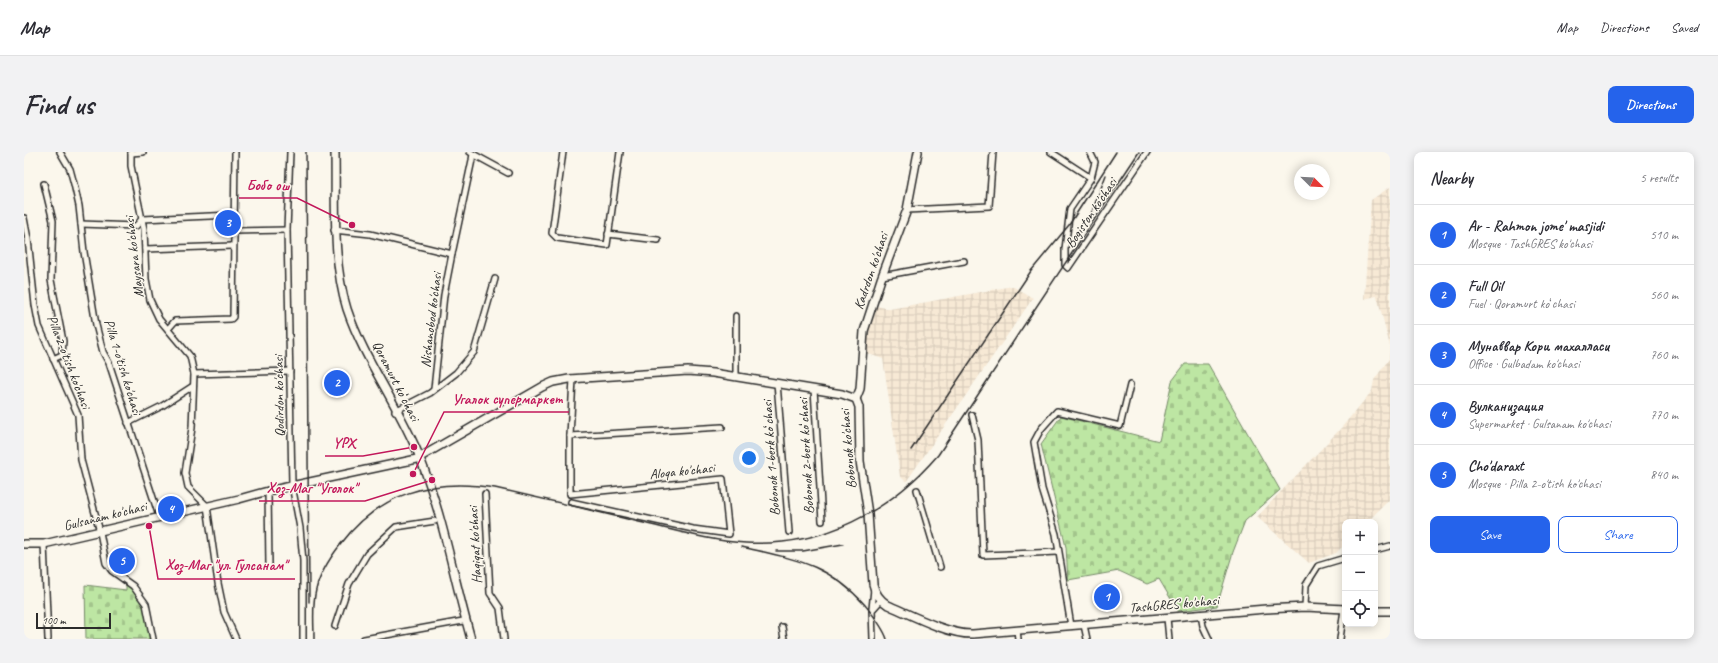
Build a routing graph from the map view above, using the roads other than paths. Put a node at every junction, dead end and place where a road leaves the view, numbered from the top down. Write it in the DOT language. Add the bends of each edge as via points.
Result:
graph roads {
  1 [pos="60,152"];
  2 [pos="142,152"];
  3 [pos="236,152"];
  4 [pos="290,152"];
  5 [pos="334,152"];
  6 [pos="563,152"];
  7 [pos="620,152"];
  8 [pos="918,152"];
  9 [pos="993,152"];
  10 [pos="1051,152"];
  11 [pos="1090,152"];
  12 [pos="1147,152"];
  13 [pos="131,153"];
  14 [pos="472,153"];
  15 [pos="508,173"];
  16 [pos="1091,178"];
  17 [pos="44,184"];
  18 [pos="907,210"];
  19 [pos="233,215"];
  20 [pos="24,218"];
  21 [pos="142,219"];
  22 [pos="81,224"];
  23 [pos="288,230"];
  24 [pos="335,230"];
  25 [pos="233,231"];
  26 [pos="608,234"];
  27 [pos="658,240"];
  28 [pos="233,246"];
  29 [pos="145,249"];
  30 [pos="452,254"];
  31 [pos="964,261"];
  32 [pos="882,276"];
  33 [pos="495,279"];
  34 [pos="736,316"];
  35 [pos="168,329"];
  36 [pos="54,359"];
  37 [pos="290,371"];
  38 [pos="194,374"];
  39 [pos="736,376"];
  40 [pos="573,379"];
  41 [pos="777,383"];
  42 [pos="1130,385"];
  43 [pos="194,386"];
  44 [pos="434,389"];
  45 [pos="814,389"];
  46 [pos="856,399"];
  47 [pos="395,411"];
  48 [pos="972,416"];
  49 [pos="128,423"];
  50 [pos="722,427"];
  51 [pos="570,436"];
  52 [pos="418,458"];
  53 [pos="292,485"];
  54 [pos="917,490"];
  55 [pos="268,491"];
  56 [pos="485,494"];
  57 [pos="571,502"];
  58 [pos="207,506"];
  59 [pos="159,516"];
  60 [pos="435,521"];
  61 [pos="822,521"];
  62 [pos="100,532"];
  63 [pos="789,532"];
  64 [pos="24,544"];
  65 [pos="44,544"];
  66 [pos="1390,546"];
  67 [pos="1378,549"];
  68 [pos="1058,552"];
  69 [pos="1342,559"];
  70 [pos="269,566"];
  71 [pos="940,567"];
  72 [pos="874,588"];
  73 [pos="881,600"];
  74 [pos="1305,607"];
  75 [pos="1342,609"];
  76 [pos="872,610"];
  77 [pos="1378,610"];
  78 [pos="1390,611"];
  79 [pos="1201,615"];
  80 [pos="1167,618"];
  81 [pos="463,621"];
  82 [pos="1342,624"];
  83 [pos="1084,625"];
  84 [pos="335,626"];
  85 [pos="1071,626"];
  86 [pos="782,627"];
  87 [pos="1017,630"];
  88 [pos="983,636"];
  89 [pos="48,639"];
  90 [pos="153,639"];
  91 [pos="236,639"];
  92 [pos="303,639"];
  93 [pos="364,639"];
  94 [pos="468,639"];
  95 [pos="471,639"];
  96 [pos="504,639"];
  97 [pos="784,639"];
  98 [pos="873,639"];
  99 [pos="1018,639"];
  100 [pos="1086,639"];
  101 [pos="1169,639"];
  102 [pos="1209,639"];
  103 [pos="1340,639"];
  1 -- 22 [label="street, Pilla 1-o'tish ko'chasi" via="70,170"];
  2 -- 13 [label="street"];
  3 -- 19 [label="street"];
  4 -- 23 [label="street, Qodirdon ko'chasi"];
  5 -- 24 [label="main road, Qoramurt koʻchasi"];
  6 -- 26 [label="street" via="552,233 558,238 607,245"];
  7 -- 26 [label="street"];
  8 -- 18 [label="main road, Kadrdon ko'chasi"];
  9 -- 18 [label="street" via="989,206"];
  10 -- 16 [label="street"];
  11 -- 16 [label="street" via="1095,162"];
  12 -- 16 [label="street, Bogiston ko'chasi" via="1068,268 1065,265 1065,249 1070,209"];
  13 -- 21 [label="street, Maysara ko'chasi" via="131,166"];
  14 -- 15 [label="street"];
  14 -- 30 [label="street, Nishanobod ko'chasi"];
  17 -- 36 [label="street" via="53,221 51,280 62,341 62,355"];
  18 -- 32 [label="main road, Kadrdon ko'chasi"];
  19 -- 21 [label="street"];
  19 -- 25 [label="street"];
  20 -- 36 [label="street, Pilla 2-o'tish ko'chasi" via="39,326"];
  21 -- 22 [label="street" via="136,226"];
  21 -- 29 [label="street, Maysara ko'chasi"];
  22 -- 49 [label="street, Pilla 1-o'tish ko'chasi" via="96,325"];
  23 -- 25 [label="street"];
  23 -- 37 [label="street, Qodirdon ko'chasi"];
  24 -- 30 [label="street, Nishanobod ko'chasi" via="370,234"];
  24 -- 47 [label="main road, Qoramurt koʻchasi" via="336,274 344,310 362,351"];
  25 -- 28 [label="street"];
  26 -- 27 [label="street"];
  28 -- 29 [label="street"];
  28 -- 35 [label="street" via="232,318 175,321"];
  29 -- 35 [label="street, Maysara ko'chasi" via="150,300 159,319"];
  30 -- 44 [label="street, Nishanobod ko'chasi" via="444,295"];
  31 -- 32 [label="street"];
  32 -- 46 [label="main road, Kadrdon ko'chasi" via="864,331 860,389"];
  33 -- 44 [label="street" via="474,352 456,373"];
  34 -- 39 [label="street"];
  35 -- 38 [label="street, Maysara ko'chasi" via="190,356"];
  36 -- 62 [label="street, Pilla 2-o'tish ko'chasi" via="78,415 81,460"];
  37 -- 38 [label="street"];
  37 -- 53 [label="street, Qodirdon ko'chasi"];
  38 -- 43 [label="street, Maysara ko'chasi"];
  39 -- 40 [label="main road, Bobonok ko'chasi" via="679,371"];
  39 -- 41 [label="main road, Bobonok ko'chasi"];
  40 -- 51 [label="street"];
  40 -- 52 [label="main road, Bobonok ko'chasi" via="553,382 542,387"];
  41 -- 45 [label="main road, Bobonok ko'chasi"];
  41 -- 63 [label="street, Bobonok 1-berk koʻchasi"];
  42 -- 68 [label="street" via="1120,426 1057,411 1041,429 1034,442 1042,489 1056,534"];
  43 -- 49 [label="street"];
  43 -- 58 [label="street, Maysara ko'chasi" via="192,428 185,473 188,487"];
  44 -- 47 [label="street"];
  45 -- 46 [label="main road, Bobonok ko'chasi"];
  45 -- 61 [label="street, Bobonok 2-berk koʻchasi"];
  46 -- 72 [label="main road, Bobonok ko'chasi" via="859,407 860,461 868,514"];
  47 -- 52 [label="main road, Qoramurt koʻchasi"];
  48 -- 68 [label="street" via="978,440 983,555"];
  49 -- 59 [label="street, Pilla 1-o'tish ko'chasi"];
  50 -- 51 [label="street"];
  51 -- 57 [label="street, Aloqa ko'chasi" via="570,494 723,479 729,534"];
  52 -- 53 [label="main road, Gulsanam ko'chasi"];
  52 -- 60 [label="main road, Qoramurt koʻchasi"];
  52 -- 95 [label="main road, Qoramurt koʻchasi" via="439,519"];
  53 -- 55 [label="main road, Gulsanam ko'chasi"];
  53 -- 92 [label="street, Qodirdon ko'chasi" via="304,561"];
  54 -- 71 [label="street"];
  55 -- 58 [label="main road, Gulsanam ko'chasi"];
  55 -- 70 [label="street"];
  56 -- 96 [label="street, Haqiqat ko'chasi" via="490,593 500,608"];
  58 -- 59 [label="main road, Gulsanam ko'chasi"];
  58 -- 91 [label="street" via="224,612"];
  59 -- 62 [label="main road, Gulsanam ko'chasi"];
  60 -- 81 [label="main road, Qoramurt koʻchasi"];
  60 -- 84 [label="street" via="396,527 368,554 348,584"];
  62 -- 65 [label="main road, Gulsanam ko'chasi"];
  62 -- 90 [label="street, Pilla 2-o'tish ko'chasi" via="106,563 112,571 133,586 146,604"];
  64 -- 65 [label="main road, Gulsanam ko'chasi"];
  65 -- 89 [label="street"];
  66 -- 67 [label="street"];
  68 -- 85 [label="street"];
  69 -- 74 [label="street" via="1318,566 1306,584"];
  72 -- 73 [label="main road, Bobonok ko'chasi"];
  72 -- 76 [label="street"];
  73 -- 76 [label="street"];
  73 -- 88 [label="main road" via="946,630"];
  74 -- 75 [label="main road, TashGRES ko'chasi"];
  74 -- 79 [label="main road, TashGRES ko'chasi"];
  76 -- 98 [label="street"];
  77 -- 78 [label="main road"];
  79 -- 80 [label="main road, TashGRES ko'chasi"];
  79 -- 102 [label="street"];
  80 -- 83 [label="main road, TashGRES ko'chasi"];
  80 -- 101 [label="street"];
  81 -- 93 [label="street"];
  81 -- 94 [label="main road, Qoramurt koʻchasi"];
  82 -- 103 [label="street"];
  83 -- 85 [label="main road, TashGRES ko'chasi"];
  83 -- 100 [label="street"];
  85 -- 87 [label="main road, TashGRES ko'chasi"];
  86 -- 97 [label="street"];
  87 -- 88 [label="main road, TashGRES ko'chasi"];
  87 -- 99 [label="street"];
}
